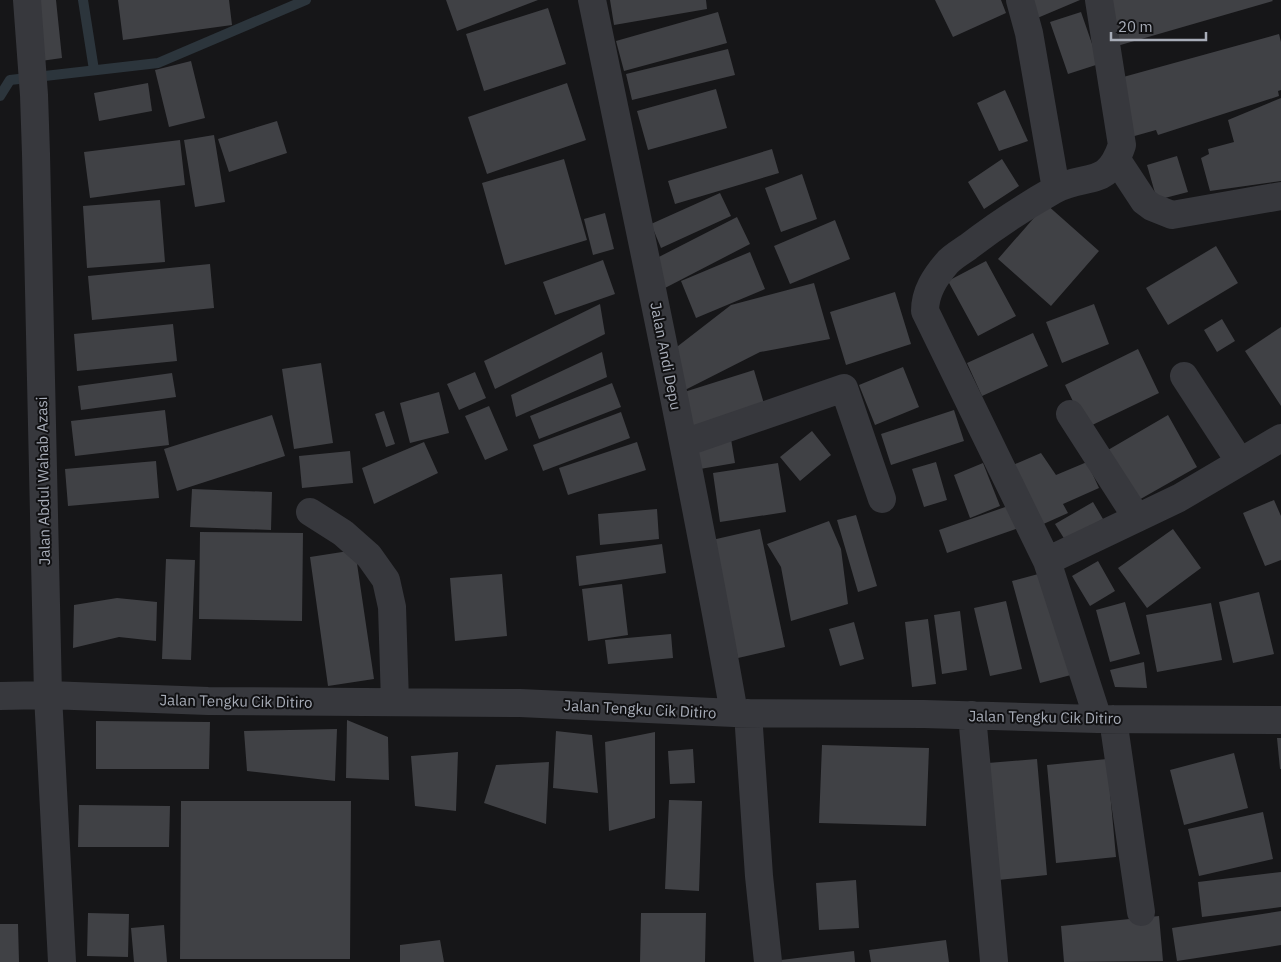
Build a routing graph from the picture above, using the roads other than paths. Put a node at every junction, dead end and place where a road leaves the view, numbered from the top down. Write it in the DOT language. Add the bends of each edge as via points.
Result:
graph roads {
  1 [pos="27,0"];
  2 [pos="592,0"];
  3 [pos="1020,0"];
  4 [pos="1098,0"];
  5 [pos="1117,160"];
  6 [pos="1056,189"];
  7 [pos="1281,196"];
  8 [pos="1184,376"];
  9 [pos="1070,414"];
  10 [pos="1281,438"];
  11 [pos="684,443"];
  12 [pos="1240,462"];
  13 [pos="882,499"];
  14 [pos="310,512"];
  15 [pos="1137,518"];
  16 [pos="1047,561"];
  17 [pos="48,695"];
  18 [pos="0,696"];
  19 [pos="395,702"];
  20 [pos="741,713"];
  21 [pos="972,716"];
  22 [pos="1105,719"];
  23 [pos="1281,720"];
  24 [pos="1141,912"];
  25 [pos="994,961"];
  26 [pos="62,962"];
  27 [pos="768,962"];
  1 -- 17 [label="street, Jalan Abdul Wahab Azasi" via="36,154"];
  2 -- 11 [label="street, Jalan Andi Depu"];
  3 -- 6 [label="street"];
  4 -- 5 [label="street" via="1122,145"];
  5 -- 6 [label="street" via="1103,175"];
  5 -- 7 [label="street" via="1144,201 1172,215"];
  6 -- 16 [label="street" via="988,231 947,262 925,298 925,310"];
  8 -- 12 [label="street"];
  9 -- 15 [label="street"];
  10 -- 12 [label="street"];
  11 -- 13 [label="street" via="844,388"];
  11 -- 20 [label="street, Jalan Andi Depu"];
  12 -- 15 [label="street"];
  14 -- 19 [label="street" via="343,533 369,556 386,580 392,607"];
  15 -- 16 [label="street"];
  16 -- 22 [label="street"];
  17 -- 18 [label="street, Jalan Tengku Cik Ditiro"];
  17 -- 19 [label="street, Jalan Tengku Cik Ditiro" via="208,701"];
  17 -- 26 [label="street, Jalan Abdul Wahab Azasi"];
  19 -- 20 [label="street, Jalan Tengku Cik Ditiro" via="520,703"];
  20 -- 21 [label="street, Jalan Tengku Cik Ditiro"];
  20 -- 27 [label="street, Jalan Andi Depu"];
  21 -- 22 [label="street, Jalan Tengku Cik Ditiro"];
  21 -- 25 [label="street"];
  22 -- 23 [label="street, Jalan Tengku Cik Ditiro"];
  22 -- 24 [label="street"];
}
